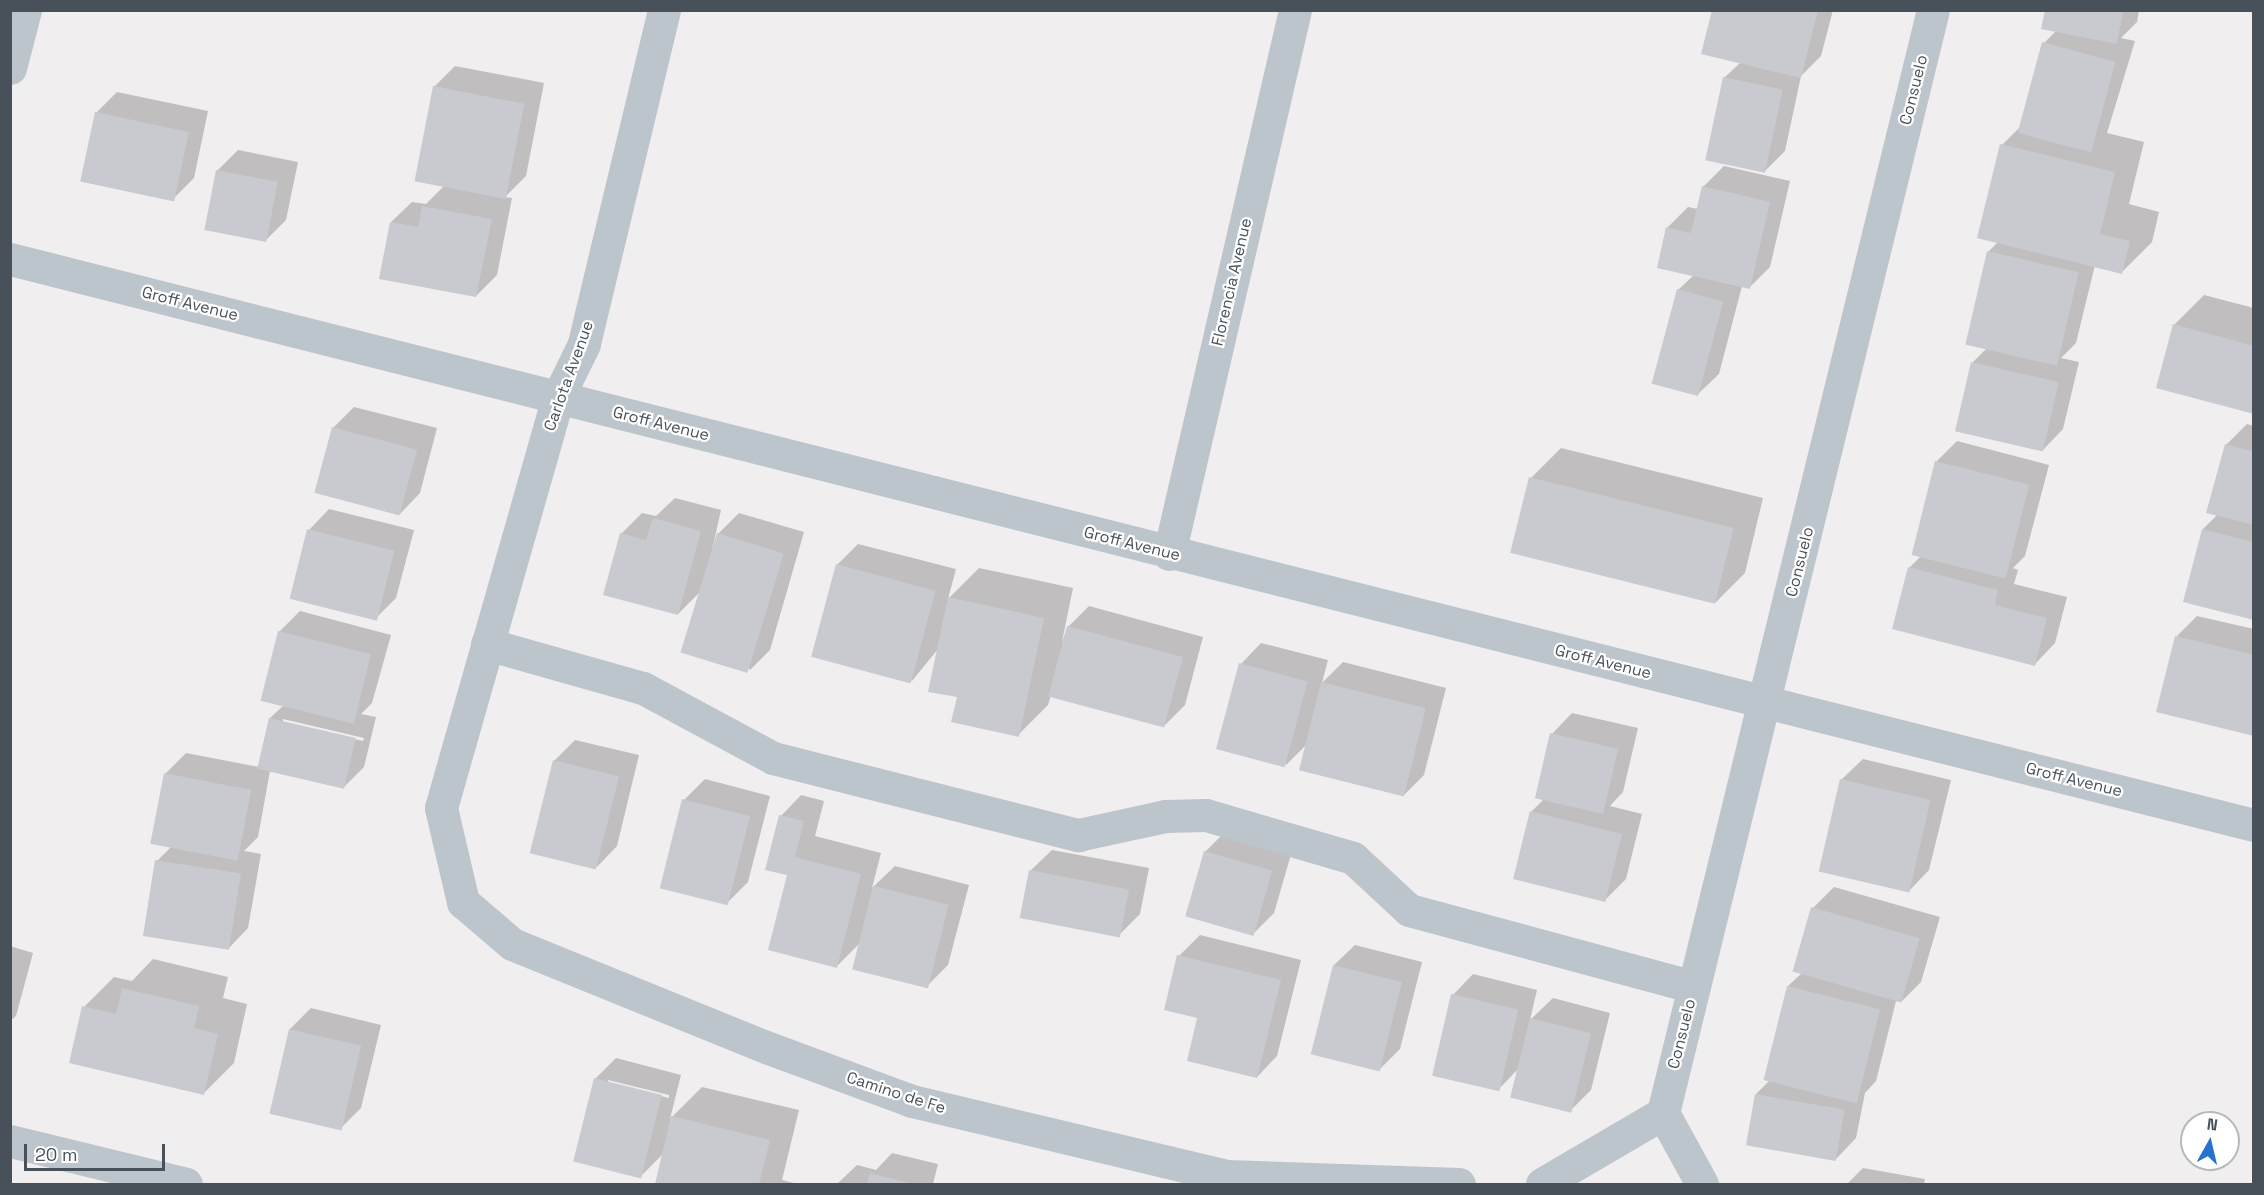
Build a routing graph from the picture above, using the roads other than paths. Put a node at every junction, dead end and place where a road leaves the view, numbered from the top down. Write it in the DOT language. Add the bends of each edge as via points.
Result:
graph roads {
  1 [pos="25,10"];
  2 [pos="664,10"];
  3 [pos="1295,10"];
  4 [pos="1933,10"];
  5 [pos="10,68"];
  6 [pos="10,259"];
  7 [pos="558,397"];
  8 [pos="1169,554"];
  9 [pos="487,644"];
  10 [pos="1766,703"];
  11 [pos="441,808"];
  12 [pos="2253,825"];
  13 [pos="1694,987"];
  14 [pos="1662,1113"];
  15 [pos="10,1141"];
  16 [pos="78,1172"];
  17 [pos="186,1185"];
  18 [pos="1459,1185"];
  19 [pos="1542,1185"];
  20 [pos="1702,1185"];
  1 -- 5 [label="street"];
  2 -- 7 [label="street, Carlota Avenue" via="584,344"];
  3 -- 8 [label="street, Florencia Avenue"];
  4 -- 10 [label="street, Consuelo"];
  6 -- 7 [label="street, Groff Avenue"];
  7 -- 8 [label="street, Groff Avenue"];
  7 -- 9 [label="street, Carlota Avenue"];
  8 -- 10 [label="street, Groff Avenue"];
  9 -- 11 [label="street, Carlota Avenue"];
  9 -- 13 [label="street" via="643,688 773,758 1078,835 1165,816 1206,815 1353,858 1409,910"];
  10 -- 12 [label="street, Groff Avenue"];
  10 -- 13 [label="street, Consuelo"];
  11 -- 18 [label="street, Camino de Fe" via="463,902 512,944 766,1047 912,1101 1227,1176"];
  13 -- 14 [label="street, Consuelo"];
  14 -- 19 [label="street"];
  14 -- 20 [label="street"];
  15 -- 16 [label="street"];
  16 -- 17 [label="street"];
}
